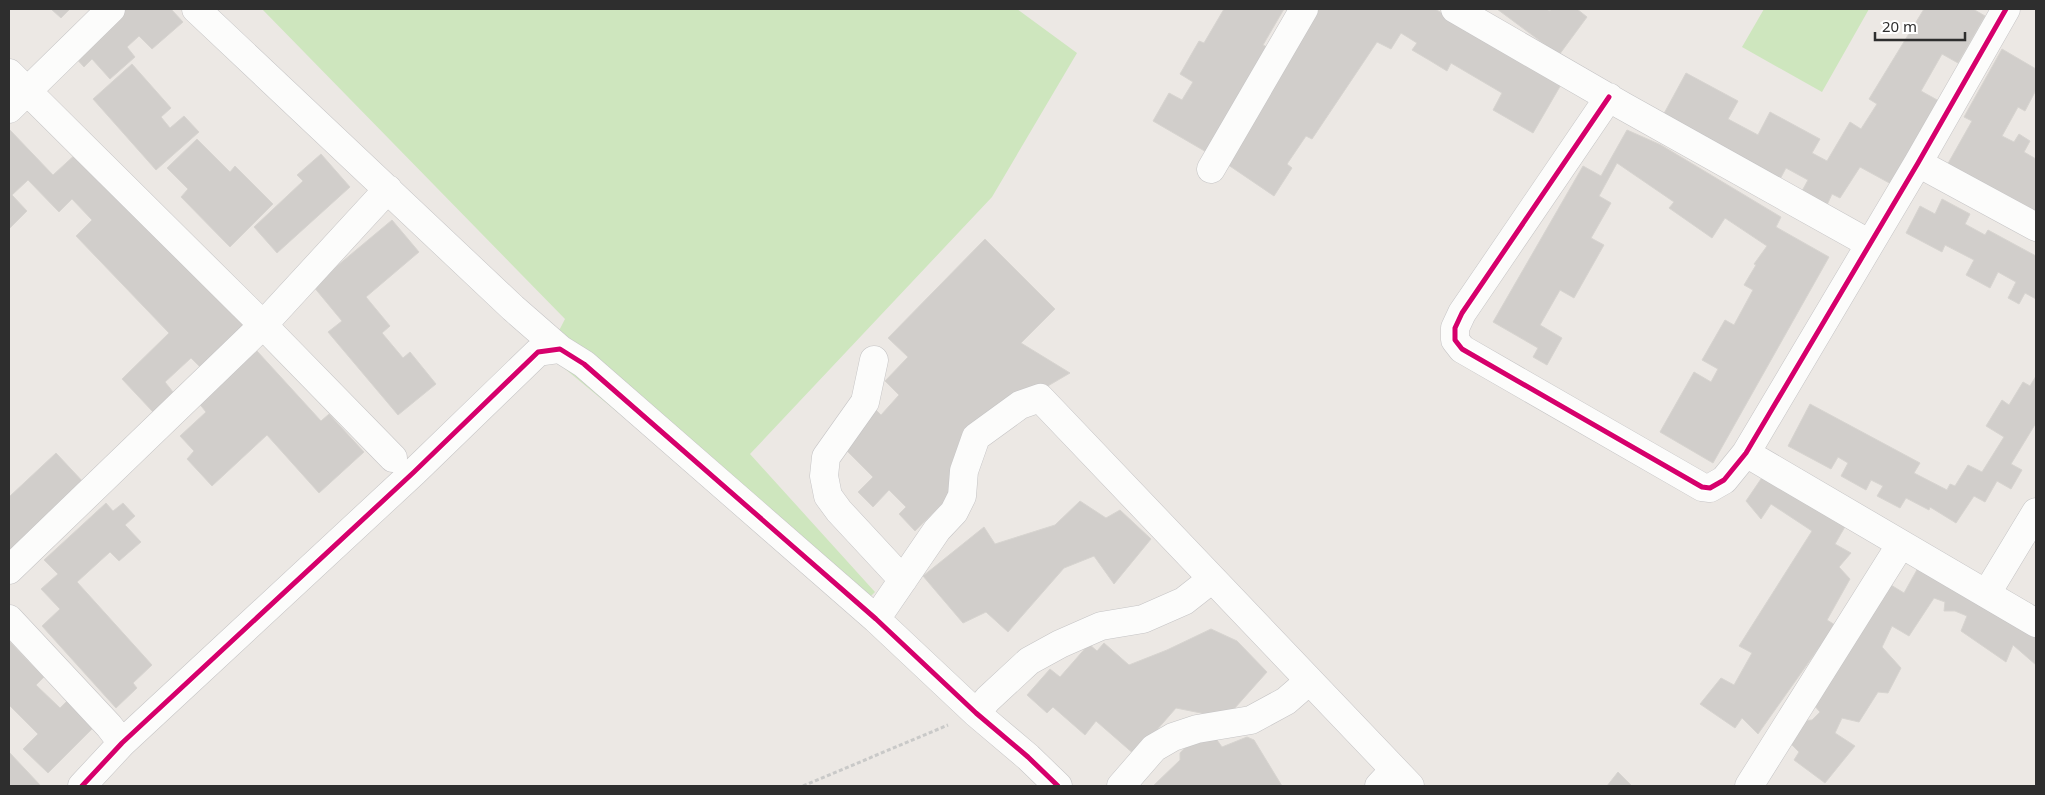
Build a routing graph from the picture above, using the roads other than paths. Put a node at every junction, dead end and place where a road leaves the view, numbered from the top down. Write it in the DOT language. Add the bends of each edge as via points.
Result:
graph roads {
  1 [pos="111,9"];
  2 [pos="196,9"];
  3 [pos="1304,9"];
  4 [pos="1455,9"];
  5 [pos="2006,9"];
  6 [pos="15,91"];
  7 [pos="1609,97"];
  8 [pos="1918,163"];
  9 [pos="1211,169"];
  10 [pos="388,189"];
  11 [pos="2036,227"];
  12 [pos="1870,244"];
  13 [pos="263,325"];
  14 [pos="560,349"];
  15 [pos="874,360"];
  16 [pos="1746,453"];
  17 [pos="393,458"];
  18 [pos="2036,512"];
  19 [pos="1901,544"];
  20 [pos="9,570"];
  21 [pos="1212,579"];
  22 [pos="903,580"];
  23 [pos="1987,593"];
  24 [pos="876,619"];
  25 [pos="9,620"];
  26 [pos="2036,623"];
  27 [pos="1310,681"];
  28 [pos="976,713"];
  29 [pos="122,743"];
  30 [pos="1394,781"];
  31 [pos="82,786"];
  32 [pos="1058,786"];
  33 [pos="1121,786"];
  34 [pos="1748,786"];
  1 -- 6 [label="street"];
  2 -- 10 [label="street"];
  3 -- 9 [label="street"];
  4 -- 7 [label="street"];
  5 -- 8 [label="street"];
  6 -- 13 [label="street"];
  7 -- 12 [label="street"];
  7 -- 16 [label="street" via="1462,313 1455,328 1455,340 1462,349 1498,371 1702,487 1710,488 1724,480"];
  8 -- 11 [label="street"];
  8 -- 12 [label="street"];
  10 -- 13 [label="street"];
  10 -- 14 [label="street"];
  12 -- 16 [label="street"];
  13 -- 17 [label="street"];
  13 -- 20 [label="street"];
  14 -- 24 [label="street" via="584,364"];
  14 -- 29 [label="street" via="538,352 414,472"];
  15 -- 22 [label="street" via="865,402 831,446 824,476 828,496 839,512"];
  16 -- 19 [label="street"];
  18 -- 23 [label="street"];
  19 -- 23 [label="street"];
  19 -- 34 [label="street"];
  21 -- 22 [label="street" via="1040,398 1020,405 976,437 964,471 962,496 954,512 937,530"];
  21 -- 27 [label="street"];
  21 -- 28 [label="street" via="1184,600 1143,619 1101,626 1060,644 1029,662"];
  22 -- 24 [label="street"];
  23 -- 26 [label="street"];
  24 -- 28 [label="street"];
  25 -- 29 [label="street"];
  27 -- 30 [label="street"];
  27 -- 33 [label="street" via="1286,701 1251,720 1197,729 1173,737 1154,748"];
  28 -- 32 [label="street"];
  29 -- 31 [label="street"];
}
